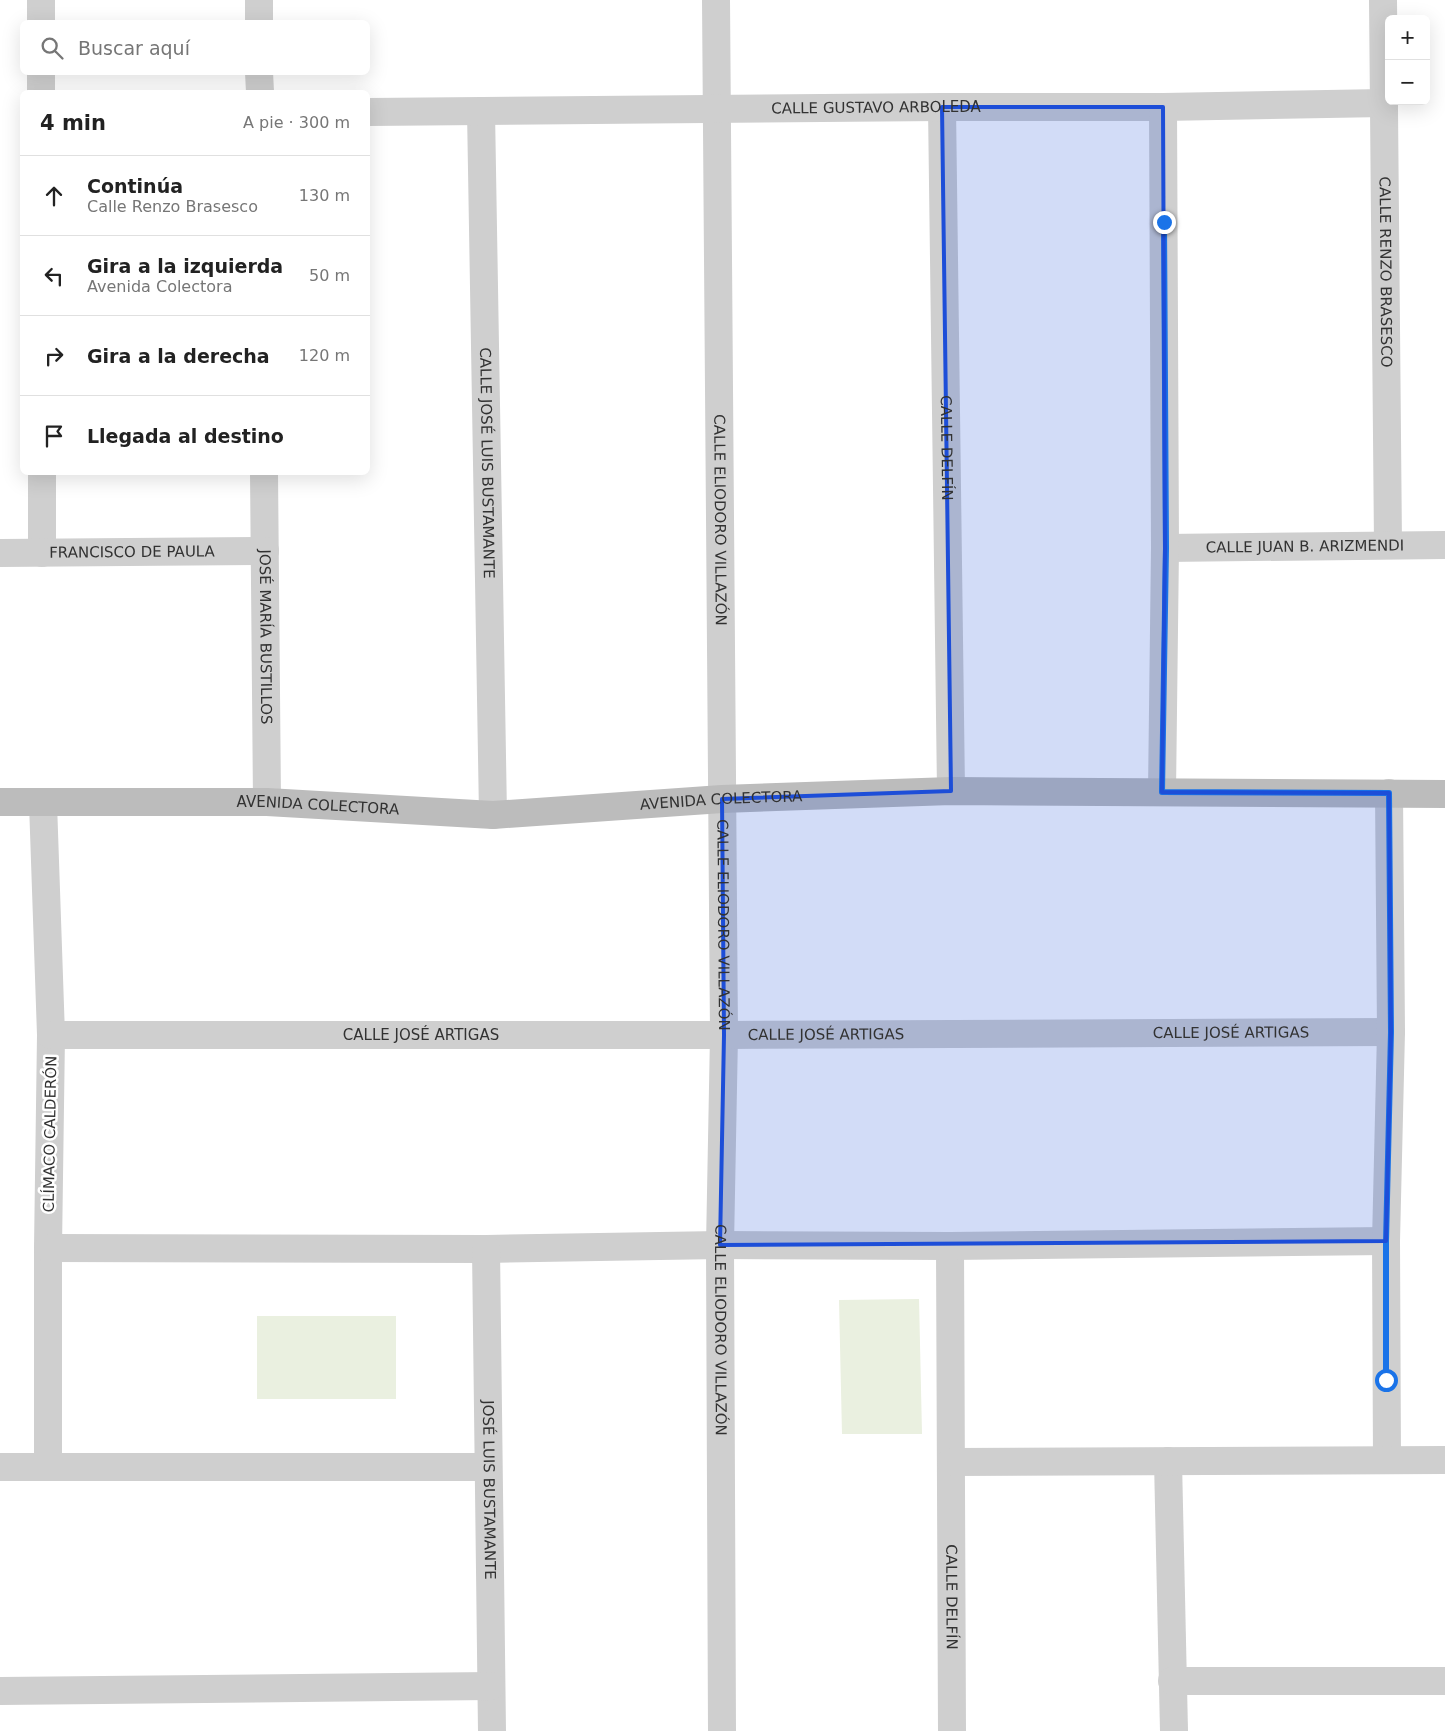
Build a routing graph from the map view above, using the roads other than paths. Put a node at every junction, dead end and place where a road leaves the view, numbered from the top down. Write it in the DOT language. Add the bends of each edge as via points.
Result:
graph roads {
  1 [pos="41,0"];
  2 [pos="259,0"];
  3 [pos="716,0"];
  4 [pos="1384,0"];
  5 [pos="41,20"];
  6 [pos="259,20"];
  7 [pos="41,75"];
  8 [pos="260,75"];
  9 [pos="41,90"];
  10 [pos="260,90"];
  11 [pos="1384,103"];
  12 [pos="942,106"];
  13 [pos="1163,106"];
  14 [pos="717,109"];
  15 [pos="481,111"];
  16 [pos="370,112"];
  17 [pos="42,475"];
  18 [pos="264,475"];
  19 [pos="1445,544"];
  20 [pos="1388,545"];
  21 [pos="1166,548"];
  22 [pos="265,551"];
  23 [pos="0,553"];
  24 [pos="42,553"];
  25 [pos="951,791"];
  26 [pos="1162,792"];
  27 [pos="1389,793"];
  28 [pos="1445,794"];
  29 [pos="722,799"];
  30 [pos="0,802"];
  31 [pos="267,802"];
  32 [pos="44,803"];
  33 [pos="494,815"];
  34 [pos="1391,1032"];
  35 [pos="52,1035"];
  36 [pos="724,1035"];
  37 [pos="1386,1241"];
  38 [pos="720,1245"];
  39 [pos="950,1246"];
  40 [pos="48,1248"];
  41 [pos="486,1249"];
  42 [pos="1386,1460"];
  43 [pos="1445,1460"];
  44 [pos="1168,1461"];
  45 [pos="951,1462"];
  46 [pos="48,1466"];
  47 [pos="0,1467"];
  48 [pos="488,1467"];
  49 [pos="1445,1681"];
  50 [pos="1172,1682"];
  51 [pos="491,1686"];
  52 [pos="0,1691"];
  53 [pos="492,1731"];
  54 [pos="722,1731"];
  55 [pos="952,1731"];
  56 [pos="1174,1731"];
  1 -- 5 [label="street"];
  2 -- 6 [label="street"];
  3 -- 14 [label="street, CALLE ELIODORO VILLAZÓN"];
  4 -- 11 [label="street, CALLE RENZO BRASESCO"];
  7 -- 9 [label="street"];
  8 -- 10 [label="street"];
  11 -- 13 [label="street, CALLE GUSTAVO ARBOLEDA"];
  11 -- 20 [label="street, CALLE RENZO BRASESCO"];
  12 -- 13 [label="street, CALLE GUSTAVO ARBOLEDA"];
  12 -- 14 [label="street, CALLE GUSTAVO ARBOLEDA"];
  12 -- 25 [label="street, CALLE DELFÍN"];
  13 -- 21 [label="street"];
  14 -- 15 [label="street, CALLE GUSTAVO ARBOLEDA"];
  14 -- 29 [label="street, CALLE ELIODORO VILLAZÓN"];
  15 -- 16 [label="street, CALLE GUSTAVO ARBOLEDA"];
  15 -- 33 [label="street, CALLE JOSÉ LUIS BUSTAMANTE"];
  17 -- 24 [label="street"];
  18 -- 22 [label="street, JOSÉ MARÍA BUSTILLOS"];
  19 -- 20 [label="street, CALLE JUAN B. ARIZMENDI"];
  20 -- 21 [label="street, CALLE JUAN B. ARIZMENDI"];
  21 -- 26 [label="street"];
  22 -- 24 [label="street, FRANCISCO DE PAULA"];
  22 -- 31 [label="street, JOSÉ MARÍA BUSTILLOS"];
  23 -- 24 [label="street, FRANCISCO DE PAULA"];
  25 -- 26 [label="street, AVENIDA COLECTORA"];
  25 -- 29 [label="street, AVENIDA COLECTORA"];
  26 -- 27 [label="street, AVENIDA COLECTORA"];
  27 -- 28 [label="street, AVENIDA COLECTORA"];
  27 -- 34 [label="street"];
  29 -- 33 [label="street, AVENIDA COLECTORA"];
  29 -- 36 [label="street, CALLE ELIODORO VILLAZÓN"];
  30 -- 32 [label="street, AVENIDA COLECTORA"];
  31 -- 32 [label="street, AVENIDA COLECTORA"];
  31 -- 33 [label="street, AVENIDA COLECTORA"];
  32 -- 35 [label="street, CLÍMACO CALDERÓN"];
  34 -- 36 [label="street, CALLE JOSÉ ARTIGAS"];
  34 -- 37 [label="street"];
  35 -- 36 [label="street, CALLE JOSÉ ARTIGAS"];
  35 -- 40 [label="street, CLÍMACO CALDERÓN"];
  36 -- 38 [label="street, CALLE ELIODORO VILLAZÓN"];
  37 -- 39 [label="street"];
  37 -- 42 [label="street"];
  38 -- 39 [label="street"];
  38 -- 41 [label="street"];
  38 -- 54 [label="street, CALLE ELIODORO VILLAZÓN"];
  39 -- 45 [label="street, CALLE DELFÍN"];
  40 -- 41 [label="street"];
  40 -- 46 [label="street, CLÍMACO CALDERÓN"];
  41 -- 48 [label="street, JOSÉ LUIS BUSTAMANTE"];
  42 -- 43 [label="street"];
  42 -- 44 [label="street"];
  44 -- 45 [label="street"];
  44 -- 50 [label="street"];
  45 -- 55 [label="street, CALLE DELFÍN"];
  46 -- 47 [label="street"];
  46 -- 48 [label="street"];
  48 -- 51 [label="street, JOSÉ LUIS BUSTAMANTE"];
  49 -- 50 [label="street"];
  50 -- 56 [label="street"];
  51 -- 52 [label="street"];
  51 -- 53 [label="street, JOSÉ LUIS BUSTAMANTE"];
}
